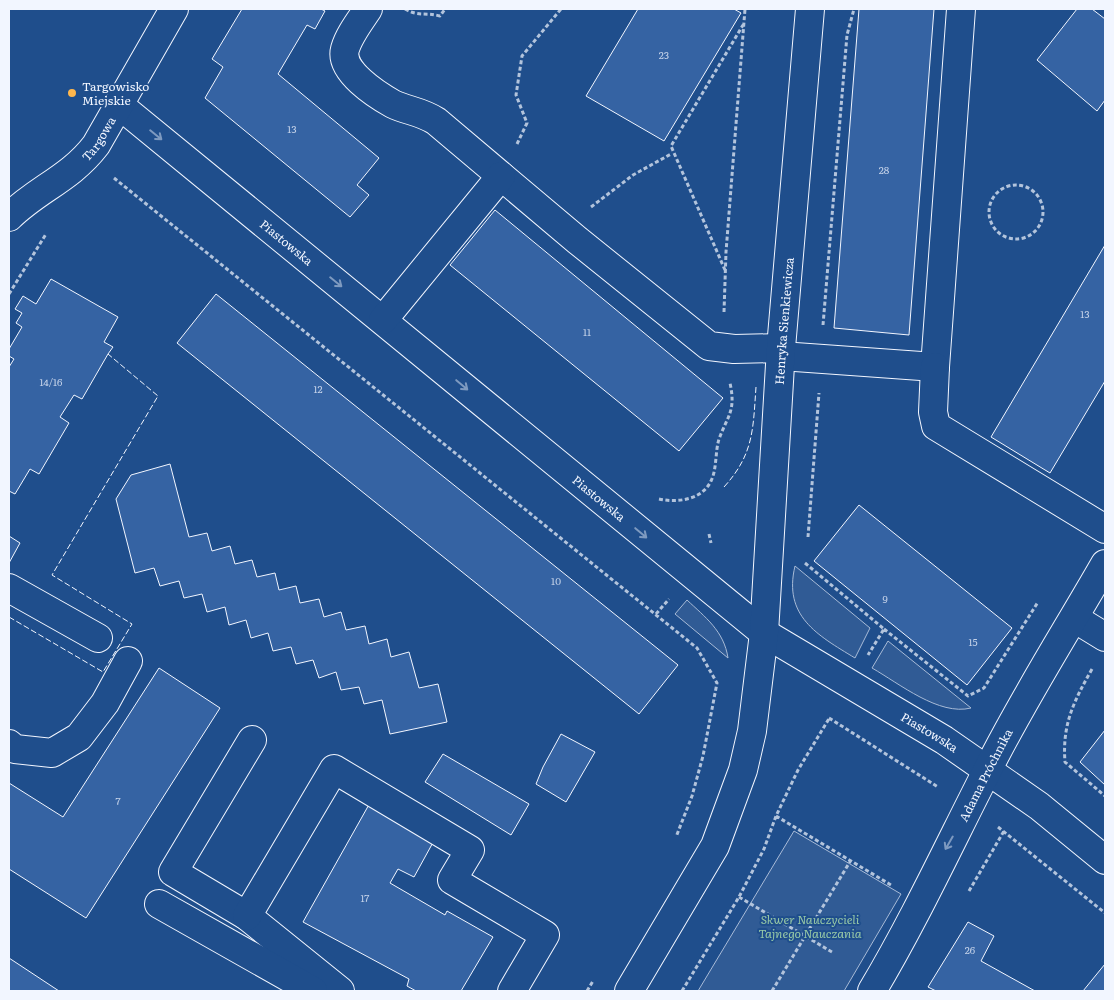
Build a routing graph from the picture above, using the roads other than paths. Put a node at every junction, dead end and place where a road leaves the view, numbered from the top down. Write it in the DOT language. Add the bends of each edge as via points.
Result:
graph roads {
  1 [pos="174,9"];
  2 [pos="368,9"];
  3 [pos="810,9"];
  4 [pos="961,9"];
  5 [pos="118,104"];
  6 [pos="500,176"];
  7 [pos="9,217"];
  8 [pos="383,320"];
  9 [pos="781,352"];
  10 [pos="935,367"];
  11 [pos="1105,528"];
  12 [pos="1105,564"];
  13 [pos="9,588"];
  14 [pos="1074,618"];
  15 [pos="764,633"];
  16 [pos="1105,637"];
  17 [pos="98,638"];
  18 [pos="128,661"];
  19 [pos="252,740"];
  20 [pos="9,744"];
  21 [pos="987,769"];
  22 [pos="1105,860"];
  23 [pos="159,904"];
  24 [pos="247,916"];
  25 [pos="313,991"];
  26 [pos="340,991"];
  27 [pos="512,991"];
  28 [pos="629,991"];
  29 [pos="872,991"];
  1 -- 5 [label="street, Targowa"];
  2 -- 6 [label="street" via="345,48 346,65 372,91 395,105 421,112 436,121"];
  3 -- 9 [label="street, Henryka Sienkiewicza"];
  4 -- 10 [label="street"];
  5 -- 7 [label="street, Targowa" via="85,159"];
  5 -- 8 [label="street, Piastowska, one-way"];
  6 -- 8 [label="street"];
  6 -- 9 [label="street" via="709,346"];
  8 -- 15 [label="street, Piastowska, one-way"];
  9 -- 10 [label="street"];
  9 -- 15 [label="street, Henryka Sienkiewicza"];
  10 -- 11 [label="street" via="933,412 936,426"];
  12 -- 14 [label="street, Adama Próchnika"];
  13 -- 17 [label="street"];
  14 -- 16 [label="street"];
  14 -- 21 [label="street, Adama Próchnika"];
  15 -- 21 [label="street, Piastowska"];
  15 -- 28 [label="street" via="748,752 727,817 704,866"];
  18 -- 20 [label="street" via="105,703 79,737 52,753 15,749"];
  19 -- 24 [label="street" via="173,872"];
  21 -- 22 [label="street, Piastowska"];
  21 -- 29 [label="street, Adama Próchnika, one-way" via="921,904"];
  23 -- 25 [label="street"];
  24 -- 26 [label="street"];
  24 -- 27 [label="street" via="334,769 470,850 452,880 545,935"];
}
